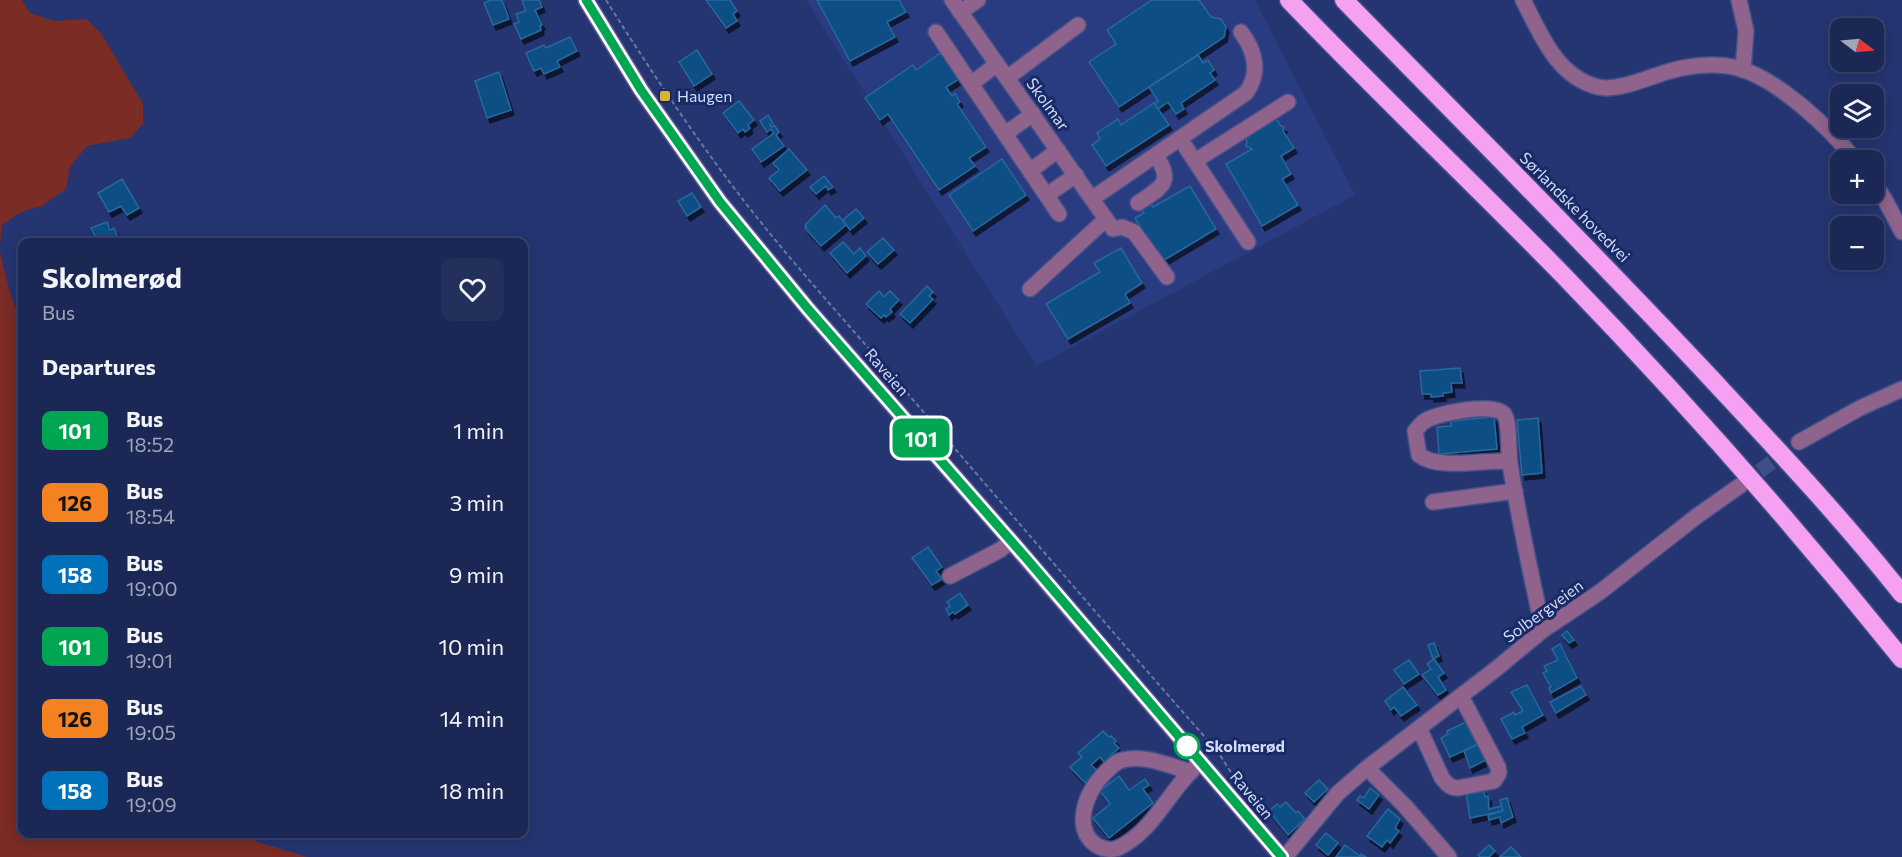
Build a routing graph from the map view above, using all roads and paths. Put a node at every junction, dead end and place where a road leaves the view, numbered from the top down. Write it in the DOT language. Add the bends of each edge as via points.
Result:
graph roads {
  1 [pos="586,0"];
  2 [pos="606,0"];
  3 [pos="978,0"];
  4 [pos="1289,0"];
  5 [pos="1344,0"];
  6 [pos="1523,0"];
  7 [pos="1739,0"];
  8 [pos="956,6"];
  9 [pos="1078,25"];
  10 [pos="936,32"];
  11 [pos="1241,32"];
  12 [pos="997,64"];
  13 [pos="1743,70"];
  14 [pos="1007,78"];
  15 [pos="971,84"];
  16 [pos="1288,102"];
  17 [pos="1033,114"];
  18 [pos="1005,134"];
  19 [pos="1181,140"];
  20 [pos="1058,150"];
  21 [pos="1845,150"];
  22 [pos="1156,156"];
  23 [pos="1195,161"];
  24 [pos="1030,171"];
  25 [pos="1076,174"];
  26 [pos="1047,195"];
  27 [pos="1093,198"];
  28 [pos="1884,198"];
  29 [pos="1138,203"];
  30 [pos="1059,214"];
  31 [pos="1110,224"];
  32 [pos="1902,232"];
  33 [pos="1248,242"];
  34 [pos="1167,277"];
  35 [pos="1030,289"];
  36 [pos="1900,393"];
  37 [pos="1798,442"];
  38 [pos="1510,460"];
  39 [pos="1741,485"];
  40 [pos="1515,491"];
  41 [pos="1433,502"];
  42 [pos="1011,541"];
  43 [pos="950,576"];
  44 [pos="1902,594"];
  45 [pos="1543,630"];
  46 [pos="1902,659"];
  47 [pos="1461,696"];
  48 [pos="1419,728"];
  49 [pos="1196,767"];
  50 [pos="1367,768"];
  51 [pos="1235,779"];
  52 [pos="1284,857"];
  53 [pos="1449,857"];
  1 -- 42 [label="main road, Raveien" via="641,90 720,202"];
  2 -- 51 [label="path" via="709,156 758,219 1218,752"];
  3 -- 8 [label="street"];
  4 -- 46 [label="highway" via="1564,276 1700,420"];
  5 -- 44 [label="highway, Sørlandske hovedvei" via="1595,254 1861,542"];
  6 -- 13 [label="street" via="1558,63 1598,87 1610,89 1676,69 1715,65"];
  7 -- 13 [label="street" via="1746,31"];
  8 -- 12 [label="street, Skolmar"];
  9 -- 14 [label="street"];
  10 -- 15 [label="street"];
  11 -- 19 [label="street" via="1255,57 1255,77 1250,88"];
  12 -- 14 [label="street, Skolmar"];
  12 -- 15 [label="street"];
  13 -- 21 [label="street" via="1776,86"];
  14 -- 17 [label="street, Skolmar"];
  15 -- 18 [label="street"];
  16 -- 23 [label="street"];
  17 -- 18 [label="street"];
  17 -- 20 [label="street, Skolmar"];
  18 -- 24 [label="street"];
  19 -- 22 [label="street"];
  19 -- 23 [label="street"];
  20 -- 24 [label="street"];
  20 -- 25 [label="street, Skolmar"];
  22 -- 27 [label="street"];
  22 -- 29 [label="street" via="1164,167 1165,180"];
  23 -- 33 [label="street"];
  24 -- 26 [label="street"];
  25 -- 26 [label="street"];
  25 -- 27 [label="street, Skolmar"];
  26 -- 30 [label="street"];
  27 -- 31 [label="street, Skolmar"];
  28 -- 32 [label="street"];
  31 -- 34 [label="street" via="1134,232"];
  31 -- 35 [label="street"];
  36 -- 37 [label="street" via="1860,408"];
  38 -- 38 [label="street" via="1506,418 1496,410 1458,410 1425,420 1415,431 1419,454 1425,460 1439,464"];
  38 -- 40 [label="street"];
  39 -- 45 [label="street, Solbergveien" via="1600,592"];
  40 -- 41 [label="street"];
  40 -- 45 [label="street"];
  42 -- 43 [label="street"];
  42 -- 49 [label="main road, Raveien"];
  45 -- 47 [label="street, Solbergveien"];
  47 -- 48 [label="street, Solbergveien"];
  47 -- 48 [label="street" via="1498,767 1494,781 1458,789 1448,785"];
  48 -- 50 [label="street, Solbergveien"];
  49 -- 49 [label="street" via="1146,759 1121,760 1100,777 1088,796 1084,825 1089,839 1112,850 1134,838"];
  49 -- 52 [label="main road, Raveien"];
  50 -- 52 [label="street, Solbergveien" via="1338,793"];
  50 -- 53 [label="street"];
}
